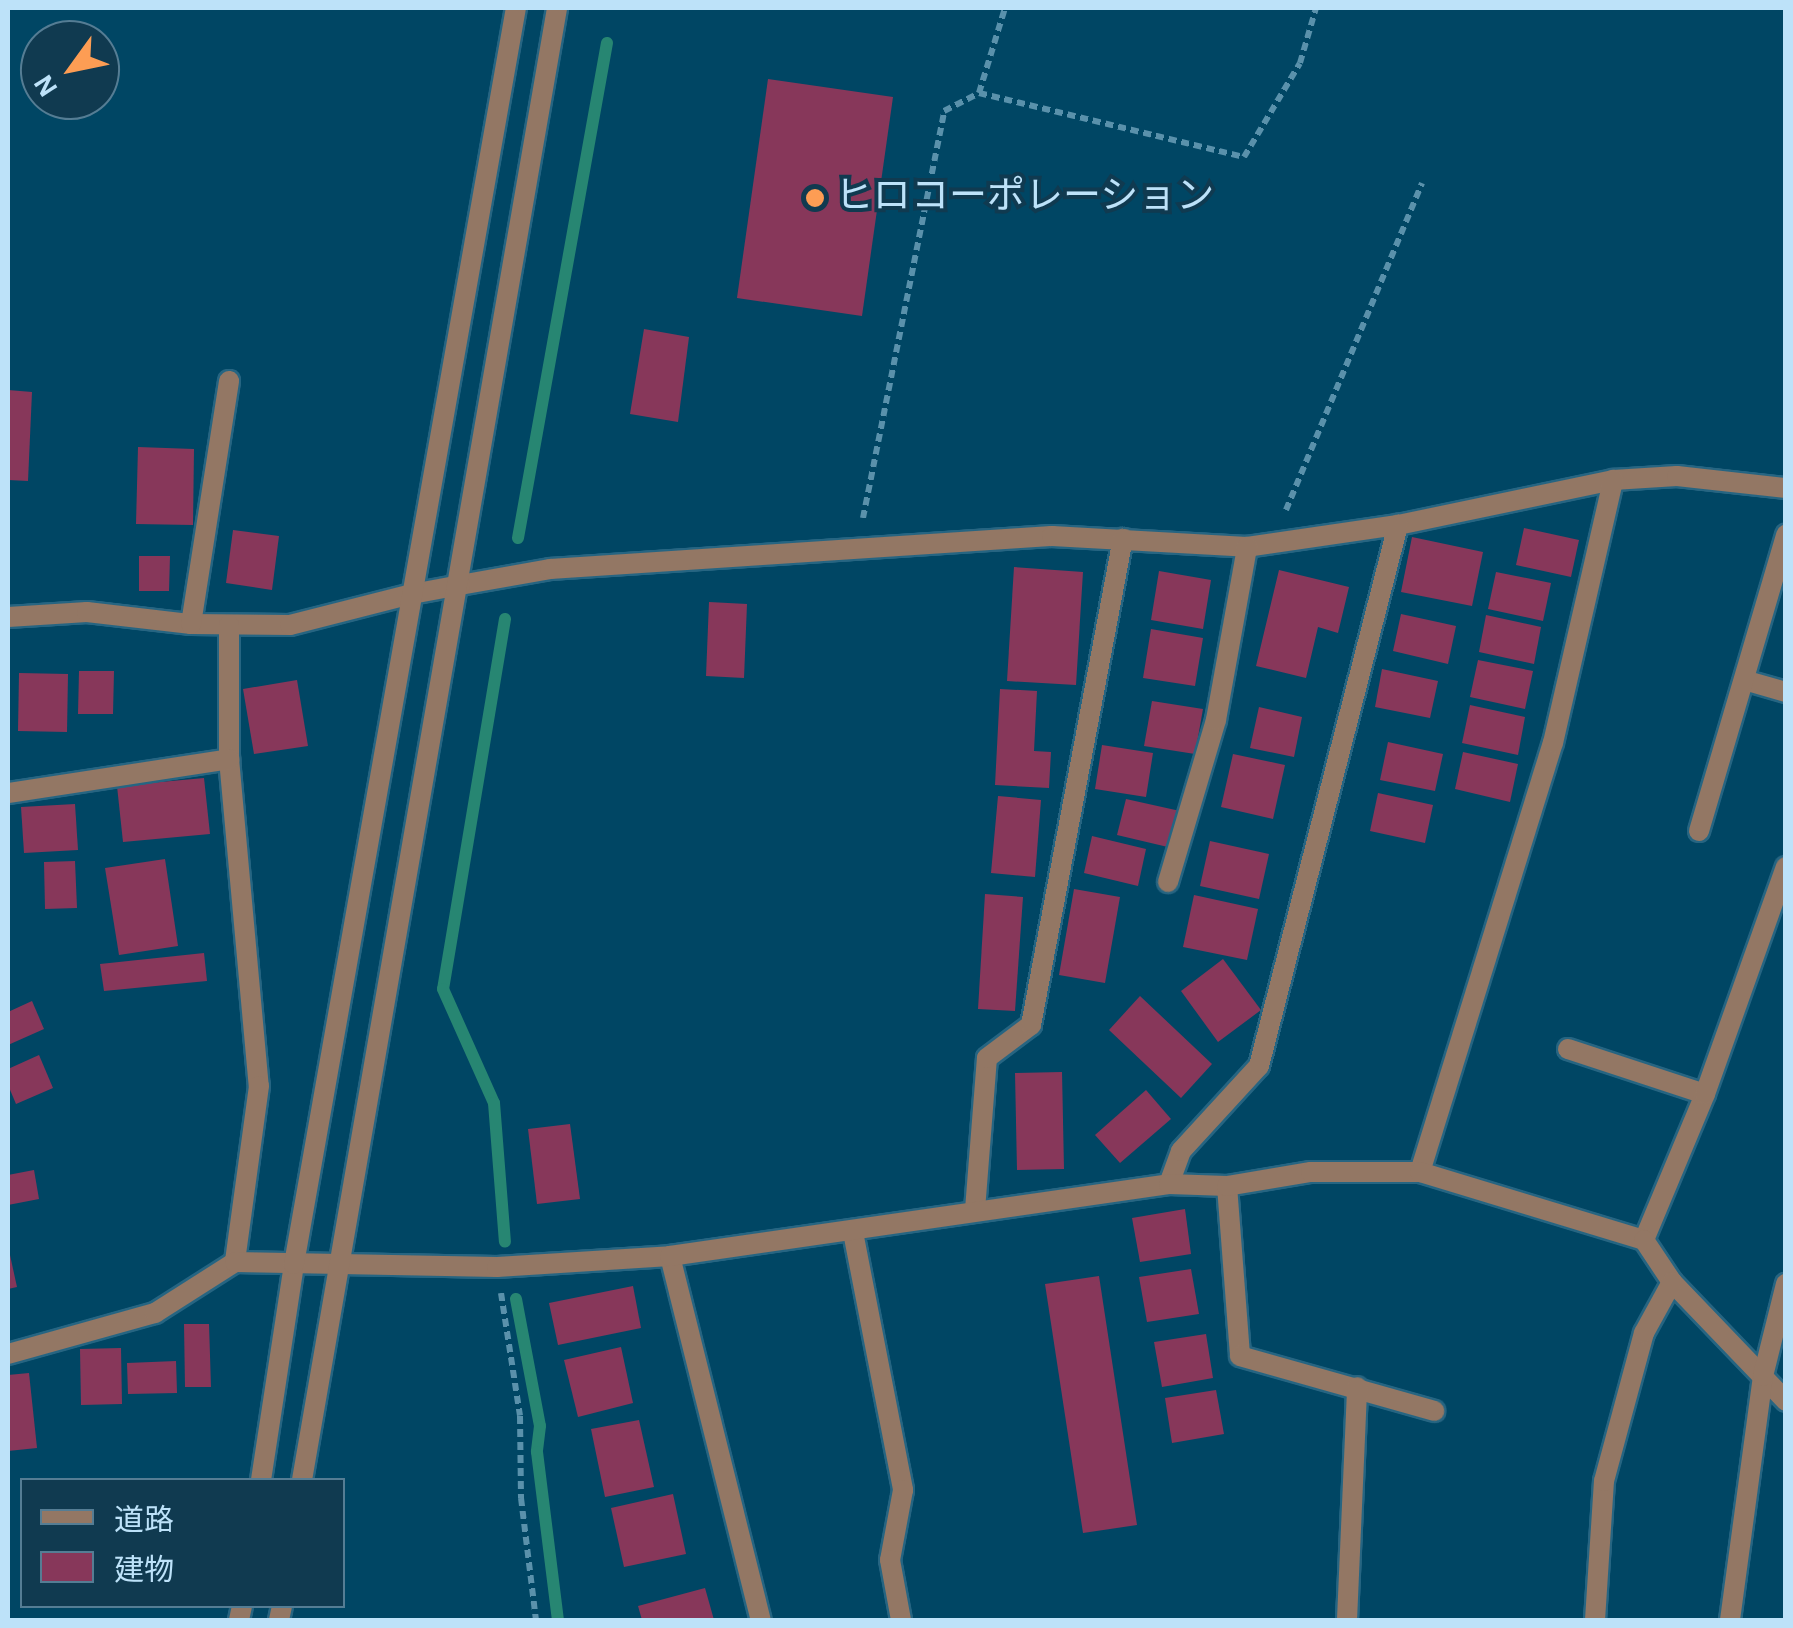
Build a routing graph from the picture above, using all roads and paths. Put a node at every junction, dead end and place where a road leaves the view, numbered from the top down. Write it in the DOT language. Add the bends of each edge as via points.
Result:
graph roads {
  1 [pos="516,8"];
  2 [pos="557,8"];
  3 [pos="1005,8"];
  4 [pos="1316,8"];
  5 [pos="979,93"];
  6 [pos="1422,183"];
  7 [pos="229,381"];
  8 [pos="1613,480"];
  9 [pos="1786,488"];
  10 [pos="1398,525"];
  11 [pos="1786,535"];
  12 [pos="1123,539"];
  13 [pos="1272,543"];
  14 [pos="1247,547"];
  15 [pos="857,549"];
  16 [pos="460,585"];
  17 [pos="412,594"];
  18 [pos="8,617"];
  19 [pos="192,624"];
  20 [pos="229,625"];
  21 [pos="1744,680"];
  22 [pos="1786,692"];
  23 [pos="229,759"];
  24 [pos="8,792"];
  25 [pos="1699,831"];
  26 [pos="1786,868"];
  27 [pos="1168,882"];
  28 [pos="1568,1048"];
  29 [pos="1705,1094"];
  30 [pos="1420,1172"];
  31 [pos="1169,1184"];
  32 [pos="1227,1186"];
  33 [pos="975,1210"];
  34 [pos="853,1232"];
  35 [pos="1644,1240"];
  36 [pos="670,1256"];
  37 [pos="235,1262"];
  38 [pos="294,1264"];
  39 [pos="497,1266"];
  40 [pos="339,1267"];
  41 [pos="1672,1282"];
  42 [pos="1783,1298"];
  43 [pos="8,1354"];
  44 [pos="1763,1376"];
  45 [pos="1358,1387"];
  46 [pos="1786,1401"];
  47 [pos="1434,1410"];
  48 [pos="261,1478"];
  49 [pos="302,1478"];
  50 [pos="536,1620"];
  51 [pos="761,1620"];
  52 [pos="901,1620"];
  53 [pos="1347,1620"];
  54 [pos="1594,1620"];
  55 [pos="1730,1620"];
  1 -- 17 [label="street"];
  2 -- 16 [label="street"];
  3 -- 5 [label="path"];
  4 -- 5 [label="path" via="1300,63 1244,157"];
  5 -- 15 [label="path" via="944,111"];
  6 -- 13 [label="path"];
  7 -- 19 [label="street"];
  8 -- 9 [label="street" via="1677,476"];
  8 -- 10 [label="street"];
  8 -- 30 [label="street" via="1553,743"];
  10 -- 13 [label="street"];
  10 -- 31 [label="street" via="1258,1066 1181,1151"];
  11 -- 21 [label="street"];
  12 -- 14 [label="street"];
  12 -- 15 [label="street" via="1052,536"];
  12 -- 33 [label="street" via="1030,1025 988,1058"];
  13 -- 14 [label="street"];
  14 -- 27 [label="street" via="1216,720"];
  15 -- 16 [label="street" via="550,569"];
  16 -- 17 [label="street"];
  16 -- 40 [label="street"];
  17 -- 20 [label="street" via="290,625"];
  17 -- 38 [label="street"];
  18 -- 19 [label="street" via="87,612"];
  19 -- 20 [label="street"];
  20 -- 23 [label="street"];
  21 -- 22 [label="street"];
  21 -- 25 [label="street"];
  23 -- 24 [label="street"];
  23 -- 37 [label="street" via="260,1086"];
  26 -- 29 [label="street"];
  28 -- 29 [label="street"];
  29 -- 35 [label="street"];
  30 -- 32 [label="street" via="1311,1172"];
  30 -- 35 [label="street"];
  31 -- 32 [label="street"];
  31 -- 33 [label="street"];
  32 -- 45 [label="street" via="1240,1356"];
  33 -- 34 [label="street"];
  34 -- 36 [label="street"];
  34 -- 52 [label="street" via="904,1490 890,1560"];
  35 -- 41 [label="street"];
  36 -- 39 [label="street"];
  36 -- 51 [label="street"];
  37 -- 38 [label="street"];
  37 -- 43 [label="street" via="156,1313"];
  38 -- 40 [label="street"];
  38 -- 48 [label="street"];
  39 -- 40 [label="street"];
  39 -- 50 [label="path" via="520,1416 521,1498"];
  40 -- 49 [label="street"];
  41 -- 44 [label="street"];
  41 -- 54 [label="street" via="1644,1332 1612,1445"];
  42 -- 44 [label="street"];
  44 -- 46 [label="street"];
  44 -- 55 [label="street"];
  45 -- 47 [label="street"];
  45 -- 53 [label="street"];
}
